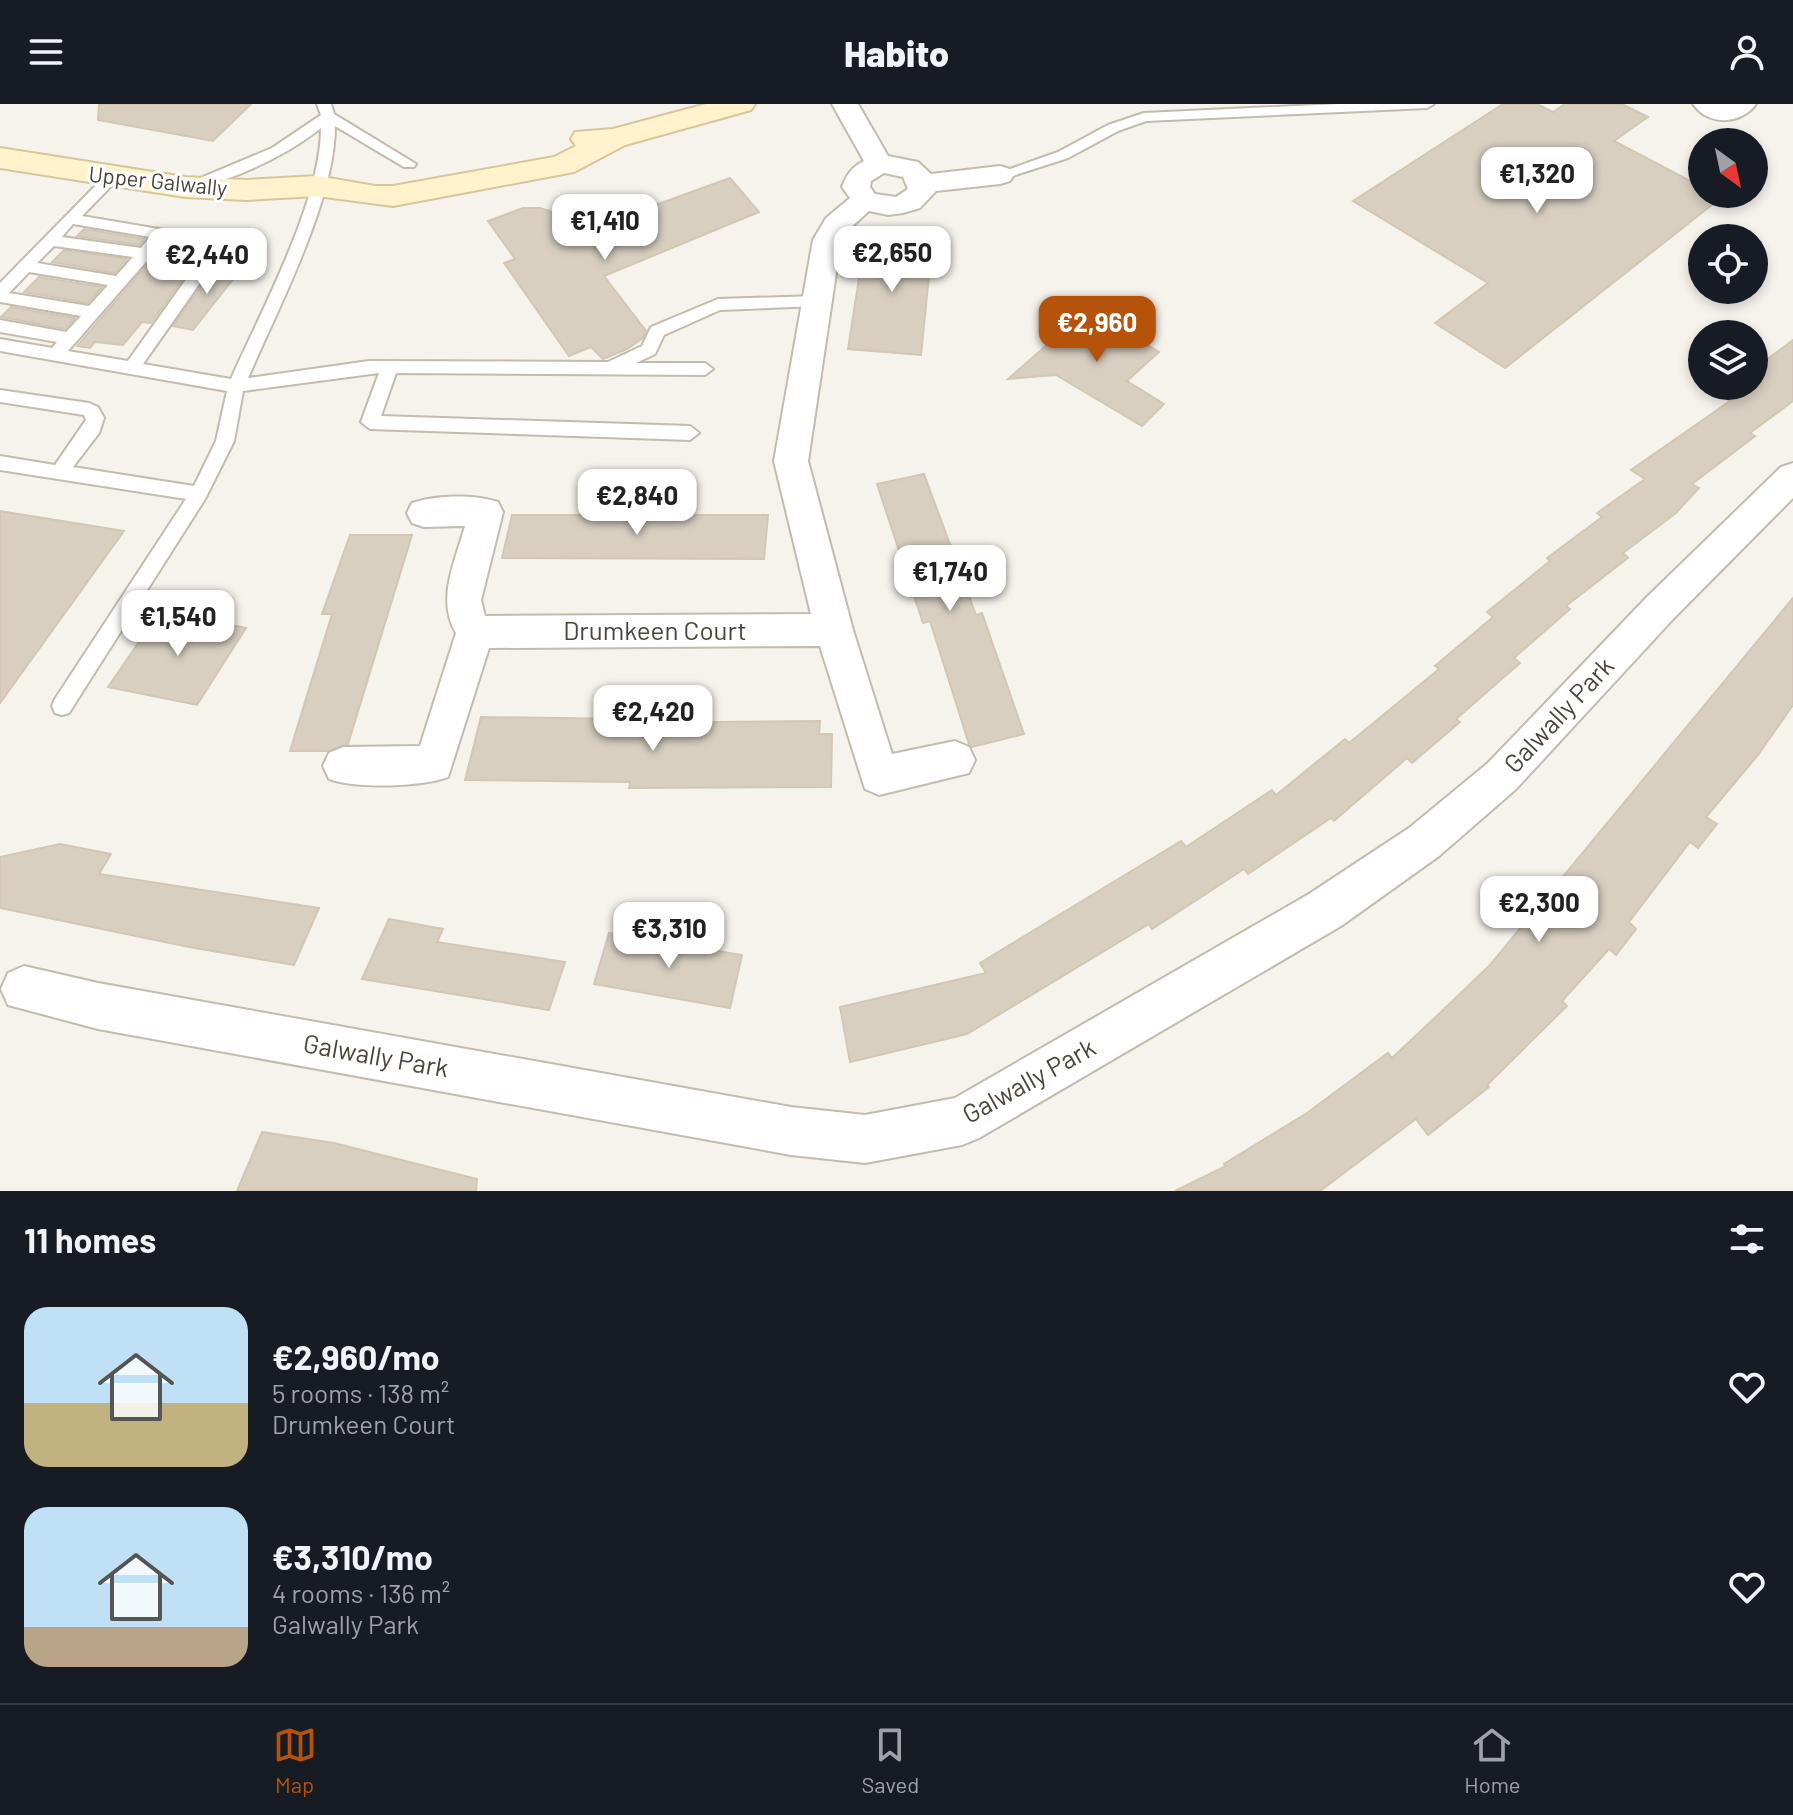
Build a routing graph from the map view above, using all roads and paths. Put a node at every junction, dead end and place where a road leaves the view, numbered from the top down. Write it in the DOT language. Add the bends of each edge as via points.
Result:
graph roads {
  1 [pos="740,104"];
  2 [pos="845,104"];
  3 [pos="1427,104"];
  4 [pos="1706,104"];
  5 [pos="1743,104"];
  6 [pos="326,110"];
  7 [pos="0,134"];
  8 [pos="614,138"];
  9 [pos="0,158"];
  10 [pos="409,164"];
  11 [pos="880,165"];
  12 [pos="65,170"];
  13 [pos="1000,175"];
  14 [pos="112,177"];
  15 [pos="0,179"];
  16 [pos="923,184"];
  17 [pos="317,186"];
  18 [pos="185,187"];
  19 [pos="865,200"];
  20 [pos="70,219"];
  21 [pos="161,235"];
  22 [pos="50,240"];
  23 [pos="219,244"];
  24 [pos="144,254"];
  25 [pos="233,261"];
  26 [pos="25,266"];
  27 [pos="119,282"];
  28 [pos="0,295"];
  29 [pos="817,301"];
  30 [pos="93,312"];
  31 [pos="0,326"];
  32 [pos="177,332"];
  33 [pos="70,338"];
  34 [pos="0,345"];
  35 [pos="147,346"];
  36 [pos="56,354"];
  37 [pos="133,366"];
  38 [pos="390,367"];
  39 [pos="608,368"];
  40 [pos="705,369"];
  41 [pos="236,386"];
  42 [pos="0,396"];
  43 [pos="690,433"];
  44 [pos="0,463"];
  45 [pos="59,472"];
  46 [pos="1793,476"];
  47 [pos="199,494"];
  48 [pos="424,513"];
  49 [pos="834,630"];
  50 [pos="475,632"];
  51 [pos="62,706"];
  52 [pos="955,760"];
  53 [pos="343,766"];
  54 [pos="24,989"];
  1 -- 8 [label="street, Upper Galwally"];
  2 -- 11 [label="street"];
  3 -- 13 [label="lane" via="1144,117 1063,155"];
  4 -- 5 [label="street" via="1727,114"];
  6 -- 10 [label="lane"];
  6 -- 17 [label="lane" via="330,147"];
  6 -- 18 [label="lane" via="298,141 266,159"];
  7 -- 12 [label="street" via="67,147"];
  8 -- 10 [label="street, Upper Galwally"];
  8 -- 17 [label="street, Upper Galwally" via="563,165 471,184 393,196"];
  9 -- 12 [label="street, Upper Galwally"];
  10 -- 17 [label="street, Upper Galwally" via="377,166"];
  11 -- 16 [label="street" via="909,168"];
  11 -- 19 [label="street" via="857,180"];
  12 -- 14 [label="street, Upper Galwally"];
  12 -- 15 [label="street"];
  13 -- 16 [label="street"];
  14 -- 18 [label="street, Upper Galwally"];
  14 -- 20 [label="lane"];
  16 -- 19 [label="street" via="918,196 903,205"];
  17 -- 18 [label="street, Upper Galwally"];
  17 -- 41 [label="lane" via="298,246"];
  19 -- 29 [label="street" via="827,240"];
  20 -- 21 [label="lane"];
  20 -- 22 [label="lane"];
  21 -- 23 [label="lane"];
  21 -- 24 [label="lane"];
  22 -- 24 [label="lane"];
  22 -- 26 [label="lane"];
  23 -- 25 [label="lane"];
  23 -- 35 [label="lane"];
  24 -- 27 [label="lane"];
  26 -- 27 [label="lane"];
  26 -- 28 [label="lane"];
  27 -- 30 [label="lane"];
  28 -- 30 [label="lane"];
  29 -- 39 [label="lane" via="718,305 657,331 649,350"];
  29 -- 49 [label="street" via="791,461"];
  30 -- 33 [label="lane"];
  31 -- 33 [label="lane"];
  32 -- 35 [label="lane"];
  33 -- 36 [label="lane"];
  34 -- 36 [label="lane"];
  35 -- 37 [label="lane"];
  36 -- 37 [label="lane"];
  37 -- 41 [label="lane"];
  38 -- 39 [label="lane"];
  38 -- 41 [label="lane"];
  38 -- 43 [label="lane" via="370,422"];
  39 -- 40 [label="lane"];
  41 -- 47 [label="lane" via="225,441"];
  42 -- 45 [label="lane" via="94,413 93,428"];
  44 -- 45 [label="lane"];
  45 -- 47 [label="lane"];
  46 -- 54 [label="street, Galwally Park" via="1502,776 1424,842 1312,918 962,1121 865,1139 791,1131"];
  47 -- 51 [label="lane"];
  48 -- 50 [label="street" via="486,512 463,600"];
  49 -- 50 [label="street, Drumkeen Court"];
  49 -- 52 [label="street" via="879,776"];
  50 -- 53 [label="street" via="434,764"];
}
